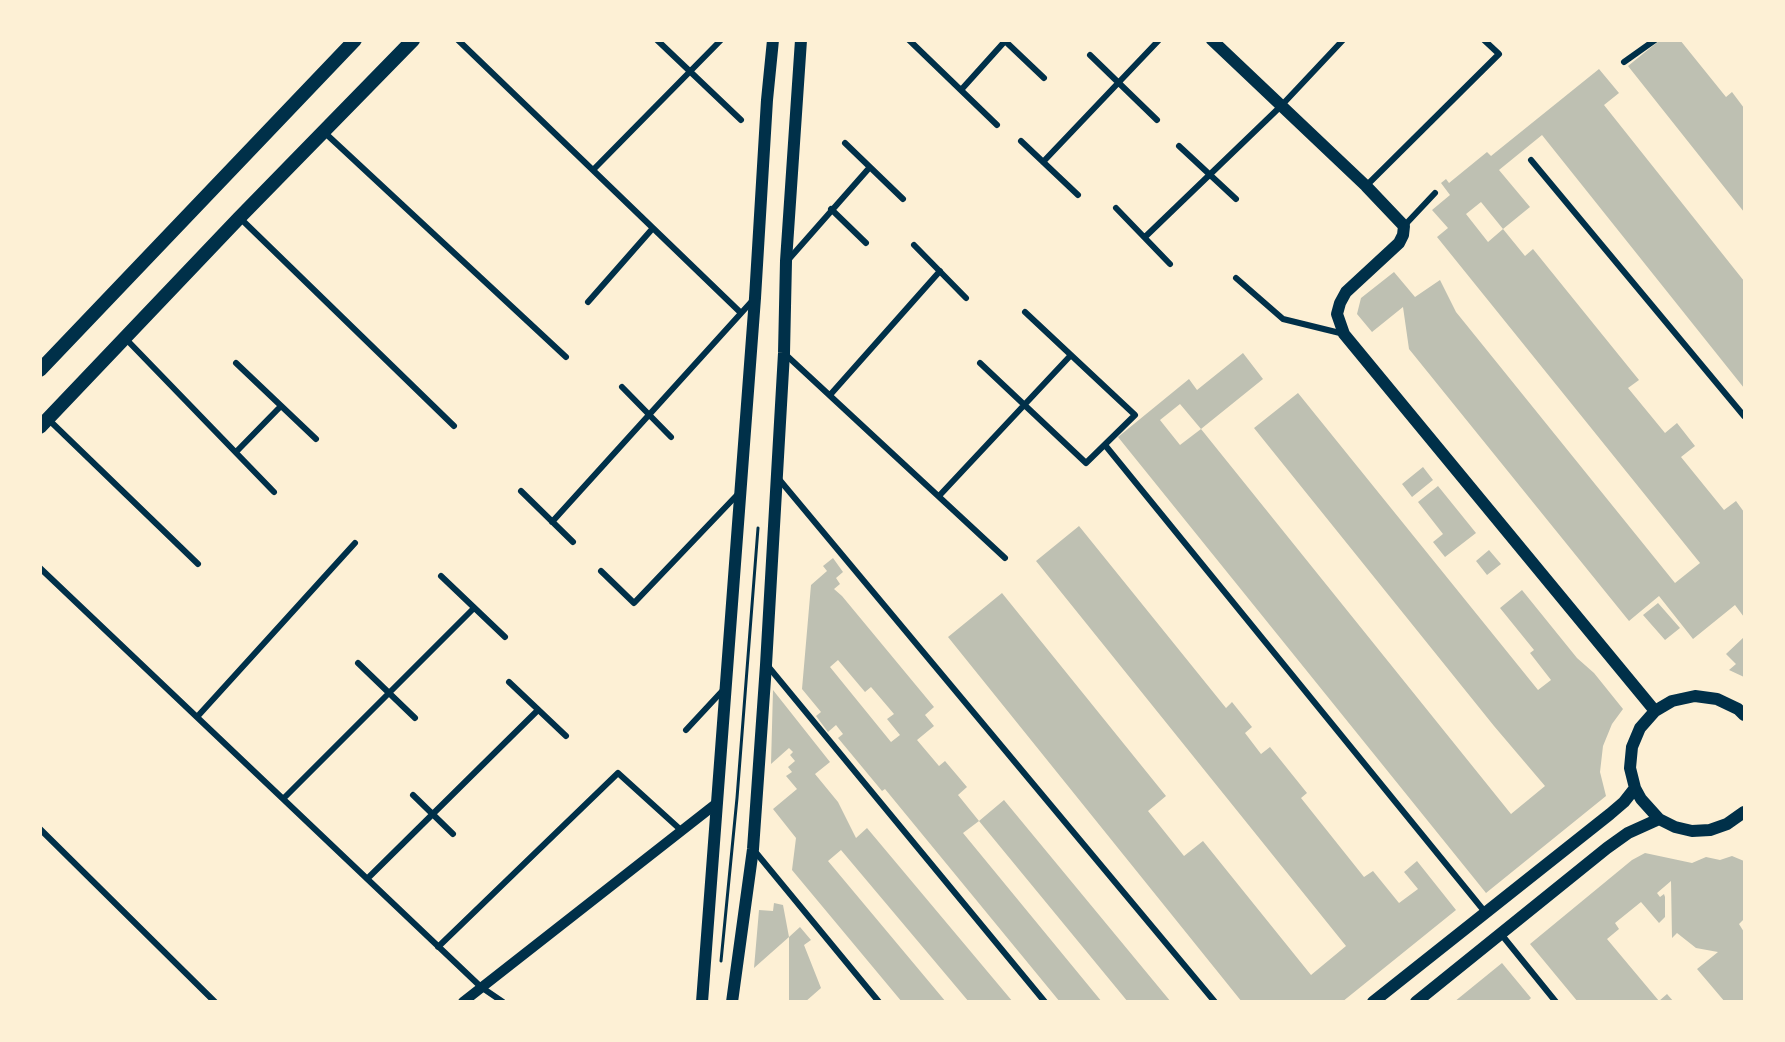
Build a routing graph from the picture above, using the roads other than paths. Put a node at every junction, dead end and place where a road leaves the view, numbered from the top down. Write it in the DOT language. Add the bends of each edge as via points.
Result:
graph roads {
  1 [pos="355,40"];
  2 [pos="413,40"];
  3 [pos="458,40"];
  4 [pos="657,40"];
  5 [pos="721,40"];
  6 [pos="773,40"];
  7 [pos="801,40"];
  8 [pos="909,40"];
  9 [pos="1159,40"];
  10 [pos="1343,40"];
  11 [pos="1484,40"];
  12 [pos="1655,40"];
  13 [pos="1005,41"];
  14 [pos="1216,42"];
  15 [pos="1090,55"];
  16 [pos="1624,63"];
  17 [pos="689,73"];
  18 [pos="1044,78"];
  19 [pos="1119,83"];
  20 [pos="961,90"];
  21 [pos="1281,105"];
  22 [pos="741,120"];
  23 [pos="1157,120"];
  24 [pos="997,125"];
  25 [pos="324,132"];
  26 [pos="1021,141"];
  27 [pos="845,143"];
  28 [pos="1179,146"];
  29 [pos="1531,160"];
  30 [pos="1043,162"];
  31 [pos="870,167"];
  32 [pos="593,170"];
  33 [pos="1210,174"];
  34 [pos="1366,186"];
  35 [pos="1435,193"];
  36 [pos="1078,195"];
  37 [pos="903,199"];
  38 [pos="1236,199"];
  39 [pos="1116,208"];
  40 [pos="831,209"];
  41 [pos="239,218"];
  42 [pos="1404,226"];
  43 [pos="653,228"];
  44 [pos="1145,237"];
  45 [pos="866,243"];
  46 [pos="914,245"];
  47 [pos="786,261"];
  48 [pos="1170,264"];
  49 [pos="940,271"];
  50 [pos="1236,278"];
  51 [pos="755,298"];
  52 [pos="966,298"];
  53 [pos="588,302"];
  54 [pos="1025,312"];
  55 [pos="741,313"];
  56 [pos="1344,334"];
  57 [pos="125,338"];
  58 [pos="784,353"];
  59 [pos="1071,354"];
  60 [pos="566,357"];
  61 [pos="236,363"];
  62 [pos="980,363"];
  63 [pos="40,370"];
  64 [pos="622,387"];
  65 [pos="830,395"];
  66 [pos="1023,403"];
  67 [pos="282,406"];
  68 [pos="649,415"];
  69 [pos="1744,416"];
  70 [pos="44,423"];
  71 [pos="454,426"];
  72 [pos="671,437"];
  73 [pos="316,439"];
  74 [pos="1105,445"];
  75 [pos="236,452"];
  76 [pos="778,478"];
  77 [pos="521,491"];
  78 [pos="274,492"];
  79 [pos="741,492"];
  80 [pos="939,496"];
  81 [pos="552,522"];
  82 [pos="573,542"];
  83 [pos="355,543"];
  84 [pos="1005,558"];
  85 [pos="198,564"];
  86 [pos="40,568"];
  87 [pos="601,571"];
  88 [pos="441,576"];
  89 [pos="474,608"];
  90 [pos="505,637"];
  91 [pos="358,663"];
  92 [pos="766,665"];
  93 [pos="509,682"];
  94 [pos="726,687"];
  95 [pos="389,693"];
  96 [pos="538,710"];
  97 [pos="1742,710"];
  98 [pos="1655,711"];
  99 [pos="197,717"];
  100 [pos="415,718"];
  101 [pos="686,730"];
  102 [pos="566,736"];
  103 [pos="1635,788"];
  104 [pos="412,795"];
  105 [pos="283,799"];
  106 [pos="717,803"];
  107 [pos="432,815"];
  108 [pos="1744,815"];
  109 [pos="1659,819"];
  110 [pos="40,829"];
  111 [pos="682,831"];
  112 [pos="453,834"];
  113 [pos="753,849"];
  114 [pos="367,879"];
  115 [pos="1485,912"];
  116 [pos="1501,934"];
  117 [pos="438,947"];
  118 [pos="481,987"];
  119 [pos="215,1002"];
  120 [pos="463,1002"];
  121 [pos="503,1002"];
  122 [pos="702,1002"];
  123 [pos="732,1002"];
  124 [pos="879,1002"];
  125 [pos="1045,1002"];
  126 [pos="1215,1002"];
  127 [pos="1373,1002"];
  128 [pos="1416,1002"];
  129 [pos="1556,1002"];
  1 -- 63 [label="main road"];
  2 -- 25 [label="main road"];
  3 -- 32 [label="street"];
  4 -- 17 [label="street"];
  5 -- 17 [label="street"];
  6 -- 51 [label="main road"];
  7 -- 47 [label="main road"];
  8 -- 20 [label="street"];
  9 -- 19 [label="street"];
  10 -- 21 [label="street"];
  11 -- 34 [label="street" via="1498,54"];
  12 -- 16 [label="street"];
  13 -- 18 [label="street"];
  13 -- 20 [label="street"];
  14 -- 21 [label="main road"];
  15 -- 19 [label="street"];
  17 -- 22 [label="street"];
  17 -- 32 [label="street"];
  19 -- 23 [label="street"];
  19 -- 30 [label="street"];
  20 -- 24 [label="street"];
  21 -- 33 [label="street"];
  21 -- 34 [label="main road"];
  25 -- 41 [label="main road"];
  25 -- 60 [label="street"];
  26 -- 30 [label="street"];
  27 -- 31 [label="street"];
  28 -- 33 [label="street"];
  29 -- 69 [label="street"];
  30 -- 36 [label="street"];
  31 -- 37 [label="street"];
  31 -- 40 [label="street"];
  32 -- 43 [label="street"];
  33 -- 38 [label="street"];
  33 -- 44 [label="street"];
  34 -- 42 [label="main road"];
  35 -- 42 [label="street"];
  39 -- 44 [label="street"];
  40 -- 45 [label="street"];
  40 -- 47 [label="street"];
  41 -- 57 [label="main road"];
  41 -- 71 [label="street"];
  42 -- 56 [label="main road" via="1399,243 1346,292 1337,315"];
  43 -- 53 [label="street"];
  43 -- 55 [label="street"];
  44 -- 48 [label="street"];
  46 -- 49 [label="street"];
  47 -- 58 [label="main road"];
  49 -- 52 [label="street"];
  49 -- 65 [label="street"];
  50 -- 56 [label="street" via="1283,319"];
  51 -- 55 [label="street"];
  51 -- 79 [label="main road"];
  54 -- 59 [label="street"];
  55 -- 68 [label="street"];
  56 -- 98 [label="main road"];
  57 -- 70 [label="main road"];
  57 -- 75 [label="street"];
  58 -- 65 [label="street"];
  58 -- 76 [label="main road"];
  59 -- 66 [label="street"];
  59 -- 74 [label="street" via="1136,415"];
  61 -- 67 [label="street"];
  62 -- 66 [label="street"];
  64 -- 68 [label="street"];
  65 -- 80 [label="street"];
  66 -- 74 [label="street" via="1086,463"];
  66 -- 80 [label="street"];
  67 -- 73 [label="street"];
  67 -- 75 [label="street"];
  68 -- 72 [label="street"];
  68 -- 81 [label="street"];
  70 -- 85 [label="street"];
  74 -- 115 [label="street"];
  75 -- 78 [label="street"];
  76 -- 92 [label="main road"];
  76 -- 126 [label="street"];
  77 -- 81 [label="street"];
  79 -- 87 [label="street" via="634,603"];
  79 -- 94 [label="main road"];
  80 -- 84 [label="street"];
  81 -- 82 [label="street"];
  83 -- 99 [label="street"];
  86 -- 99 [label="street"];
  88 -- 89 [label="street"];
  89 -- 90 [label="street"];
  89 -- 95 [label="street"];
  91 -- 95 [label="street"];
  92 -- 113 [label="main road"];
  92 -- 125 [label="street"];
  93 -- 96 [label="street"];
  94 -- 101 [label="street"];
  94 -- 106 [label="main road"];
  95 -- 100 [label="street"];
  95 -- 105 [label="street"];
  96 -- 102 [label="street"];
  96 -- 107 [label="street"];
  97 -- 98 [label="main road" via="1717,699 1695,696 1672,701"];
  98 -- 103 [label="main road" via="1640,728 1632,747 1630,768"];
  99 -- 105 [label="street"];
  103 -- 109 [label="main road"];
  103 -- 115 [label="main road" via="1610,814"];
  104 -- 107 [label="street"];
  105 -- 114 [label="street"];
  106 -- 111 [label="street"];
  106 -- 122 [label="main road"];
  107 -- 112 [label="street"];
  107 -- 114 [label="street"];
  108 -- 109 [label="main road" via="1701,831 1675,827"];
  109 -- 116 [label="main road" via="1621,838"];
  110 -- 119 [label="street"];
  111 -- 117 [label="street" via="618,773"];
  111 -- 118 [label="street"];
  113 -- 123 [label="main road"];
  113 -- 124 [label="street"];
  114 -- 117 [label="street"];
  115 -- 127 [label="main road"];
  116 -- 128 [label="main road"];
  116 -- 129 [label="street"];
  117 -- 118 [label="street"];
  118 -- 120 [label="street"];
  118 -- 121 [label="street"];
}
